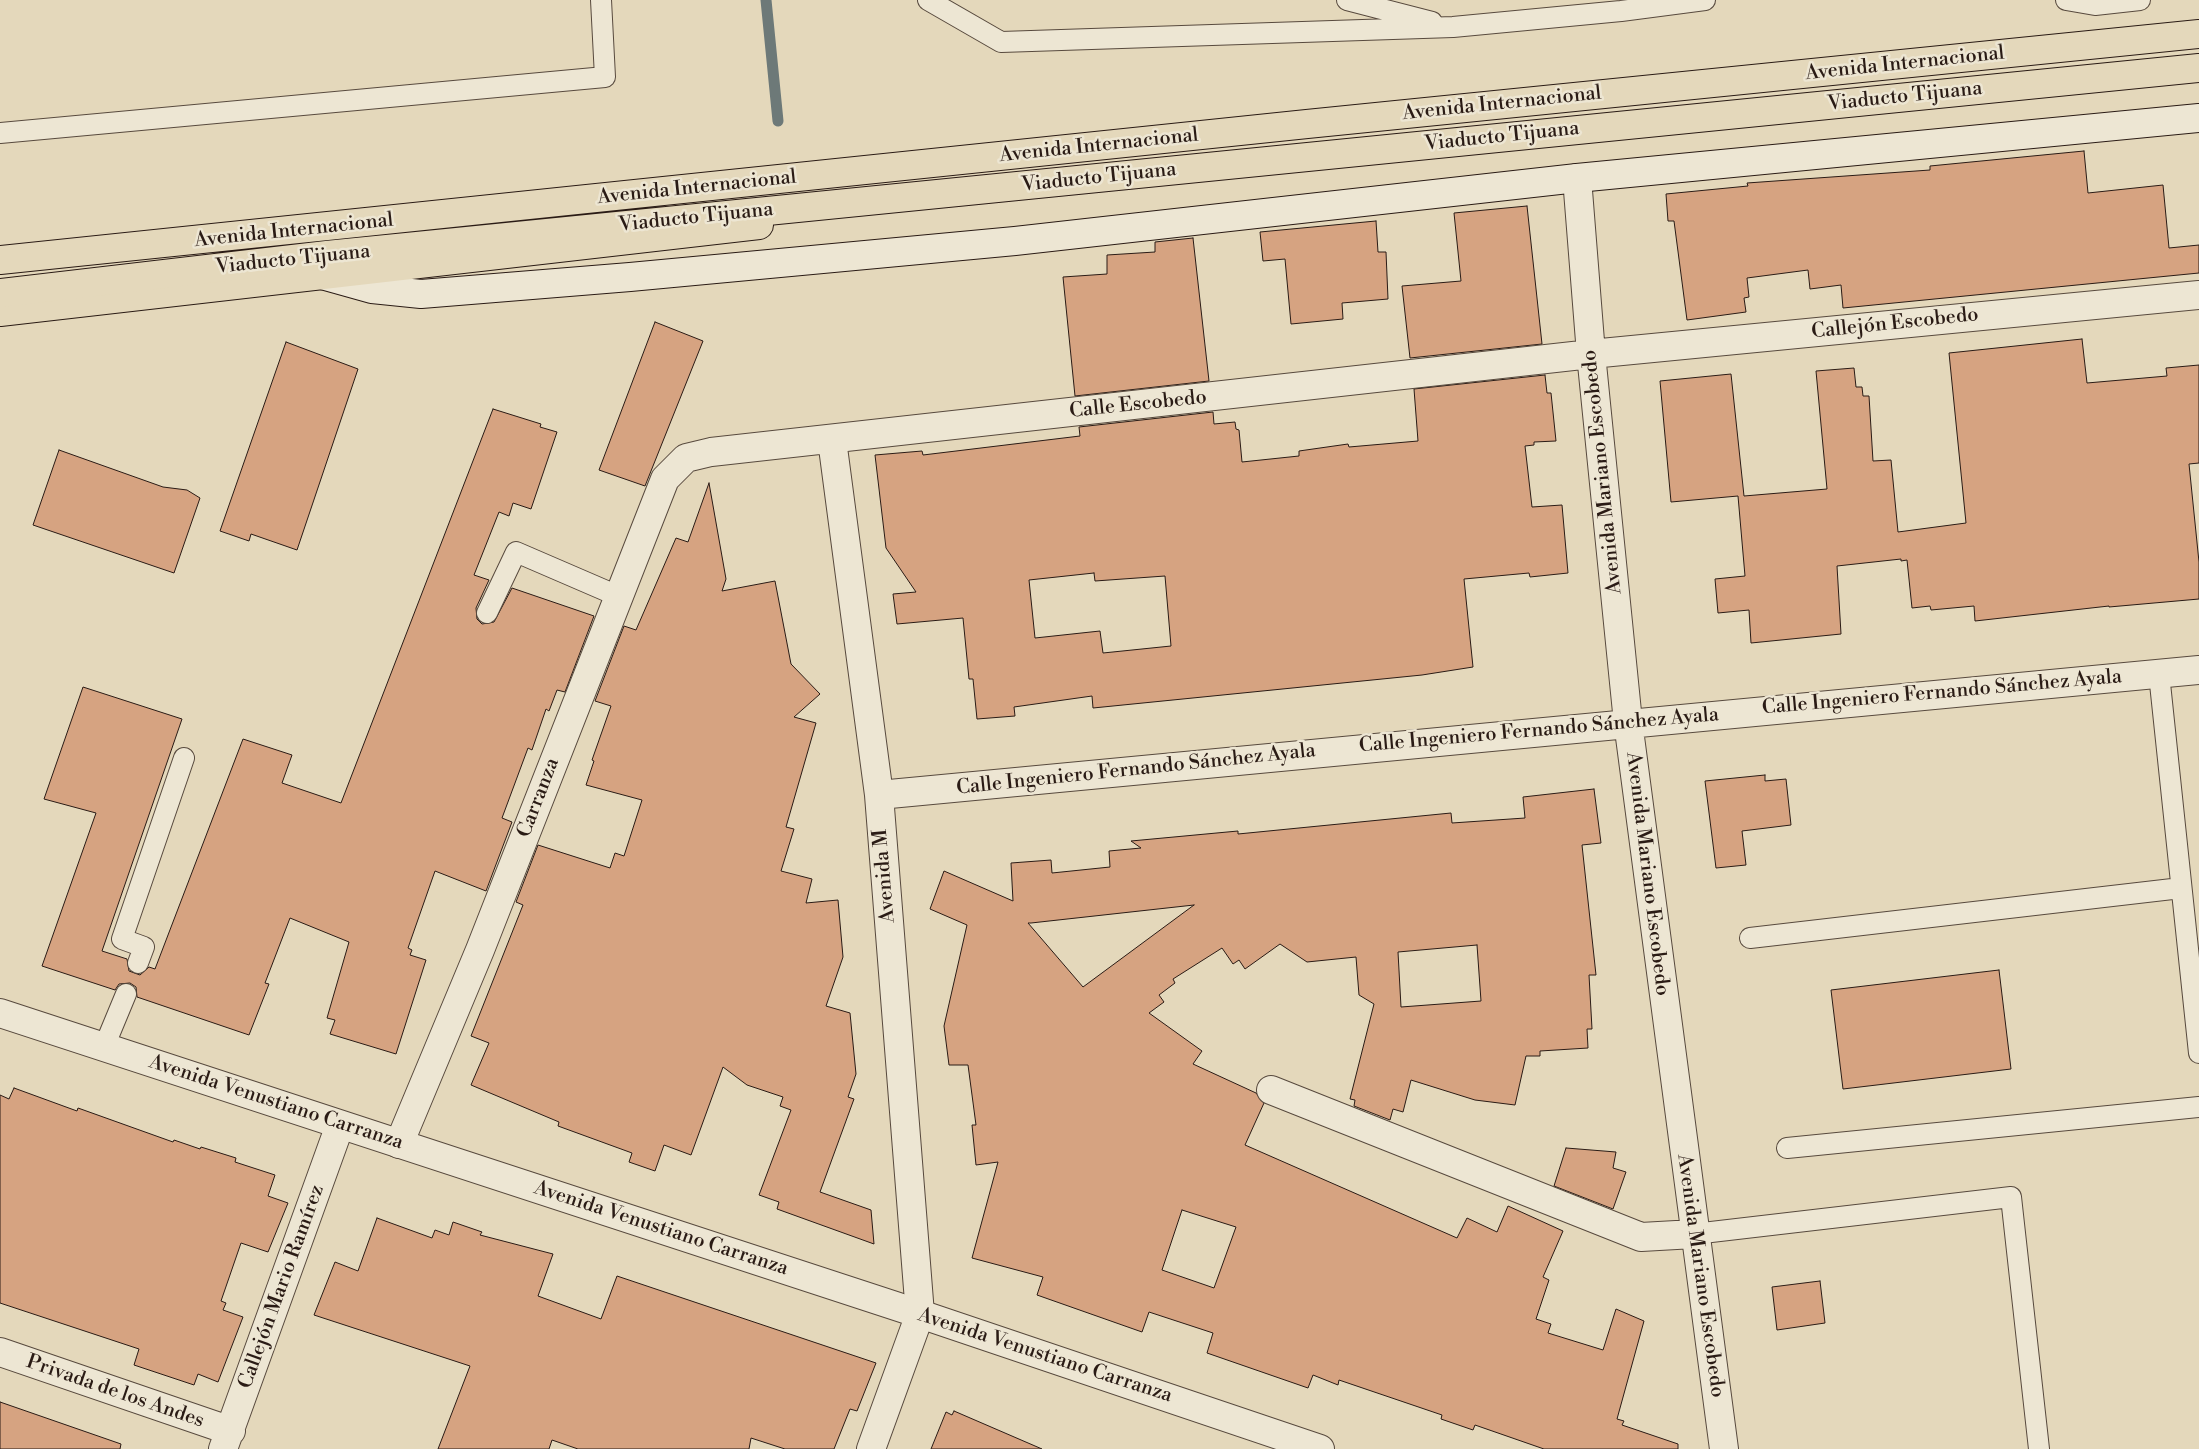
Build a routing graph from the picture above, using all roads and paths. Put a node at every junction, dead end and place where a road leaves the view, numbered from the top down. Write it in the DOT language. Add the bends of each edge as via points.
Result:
graph roads {
  1 [pos="601,0"];
  2 [pos="928,0"];
  3 [pos="1347,0"];
  4 [pos="1705,0"];
  5 [pos="2066,0"];
  6 [pos="2140,0"];
  7 [pos="1453,28"];
  8 [pos="2199,34"];
  9 [pos="2199,53"];
  10 [pos="2199,68"];
  11 [pos="2199,80"];
  12 [pos="2199,118"];
  13 [pos="0,133"];
  14 [pos="1577,178"];
  15 [pos="0,260"];
  16 [pos="318,274"];
  17 [pos="0,275"];
  18 [pos="0,293"];
  19 [pos="2199,295"];
  20 [pos="0,312"];
  21 [pos="1591,354"];
  22 [pos="832,440"];
  23 [pos="686,458"];
  24 [pos="618,596"];
  25 [pos="487,613"];
  26 [pos="2199,670"];
  27 [pos="2159,674"];
  28 [pos="1628,722"];
  29 [pos="184,758"];
  30 [pos="879,794"];
  31 [pos="2181,888"];
  32 [pos="1750,938"];
  33 [pos="138,963"];
  34 [pos="126,994"];
  35 [pos="0,1013"];
  36 [pos="104,1047"];
  37 [pos="2199,1054"];
  38 [pos="1271,1090"];
  39 [pos="2199,1107"];
  40 [pos="340,1125"];
  41 [pos="399,1144"];
  42 [pos="1787,1148"];
  43 [pos="1694,1234"];
  44 [pos="920,1314"];
  45 [pos="0,1352"];
  46 [pos="227,1440"];
  47 [pos="872,1449"];
  48 [pos="1320,1449"];
  49 [pos="1724,1449"];
  50 [pos="2039,1449"];
  1 -- 13 [label="lane" via="605,77"];
  2 -- 7 [label="lane" via="1000,42"];
  3 -- 7 [label="lane"];
  4 -- 7 [label="lane"];
  5 -- 6 [label="lane" via="2094,6"];
  8 -- 15 [label="highway, Avenida Internacional"];
  9 -- 17 [label="highway, Viaducto Tijuana" via="655,206"];
  10 -- 18 [label="highway, Viaducto Tijuana" via="327,255"];
  11 -- 16 [label="highway" via="817,219"];
  12 -- 14 [label="street"];
  14 -- 16 [label="street" via="1015,242 431,293 372,288"];
  14 -- 21 [label="street, Avenida Mariano Escobedo"];
  16 -- 20 [label="highway"];
  19 -- 21 [label="street, Callejón Escobedo"];
  21 -- 22 [label="street, Calle Escobedo"];
  21 -- 28 [label="street, Avenida Mariano Escobedo"];
  22 -- 23 [label="street, Calle Escobedo" via="711,452"];
  22 -- 30 [label="street, Avenida M"];
  23 -- 24 [label="street, Carranza" via="665,479"];
  24 -- 25 [label="lane" via="516,552"];
  24 -- 41 [label="street, Carranza"];
  26 -- 27 [label="street, Calle Ingeniero Fernando Sánchez Ayala"];
  27 -- 28 [label="street, Calle Ingeniero Fernando Sánchez Ayala"];
  27 -- 31 [label="lane"];
  28 -- 30 [label="street, Calle Ingeniero Fernando Sánchez Ayala"];
  28 -- 43 [label="street, Avenida Mariano Escobedo"];
  29 -- 33 [label="lane" via="122,939 144,947"];
  30 -- 44 [label="street, Avenida M"];
  31 -- 32 [label="lane"];
  31 -- 37 [label="lane"];
  34 -- 36 [label="lane"];
  35 -- 36 [label="street, Avenida Venustiano Carranza"];
  36 -- 40 [label="street, Avenida Venustiano Carranza"];
  38 -- 43 [label="street" via="1641,1237"];
  39 -- 42 [label="lane"];
  40 -- 41 [label="street, Avenida Venustiano Carranza"];
  40 -- 46 [label="street, Callejón Mario Ramírez"];
  41 -- 44 [label="street, Avenida Venustiano Carranza"];
  43 -- 49 [label="street, Avenida Mariano Escobedo"];
  43 -- 50 [label="lane" via="2011,1198"];
  44 -- 47 [label="street"];
  44 -- 48 [label="street, Avenida Venustiano Carranza"];
  45 -- 46 [label="street, Privada de los Andes"];
}
